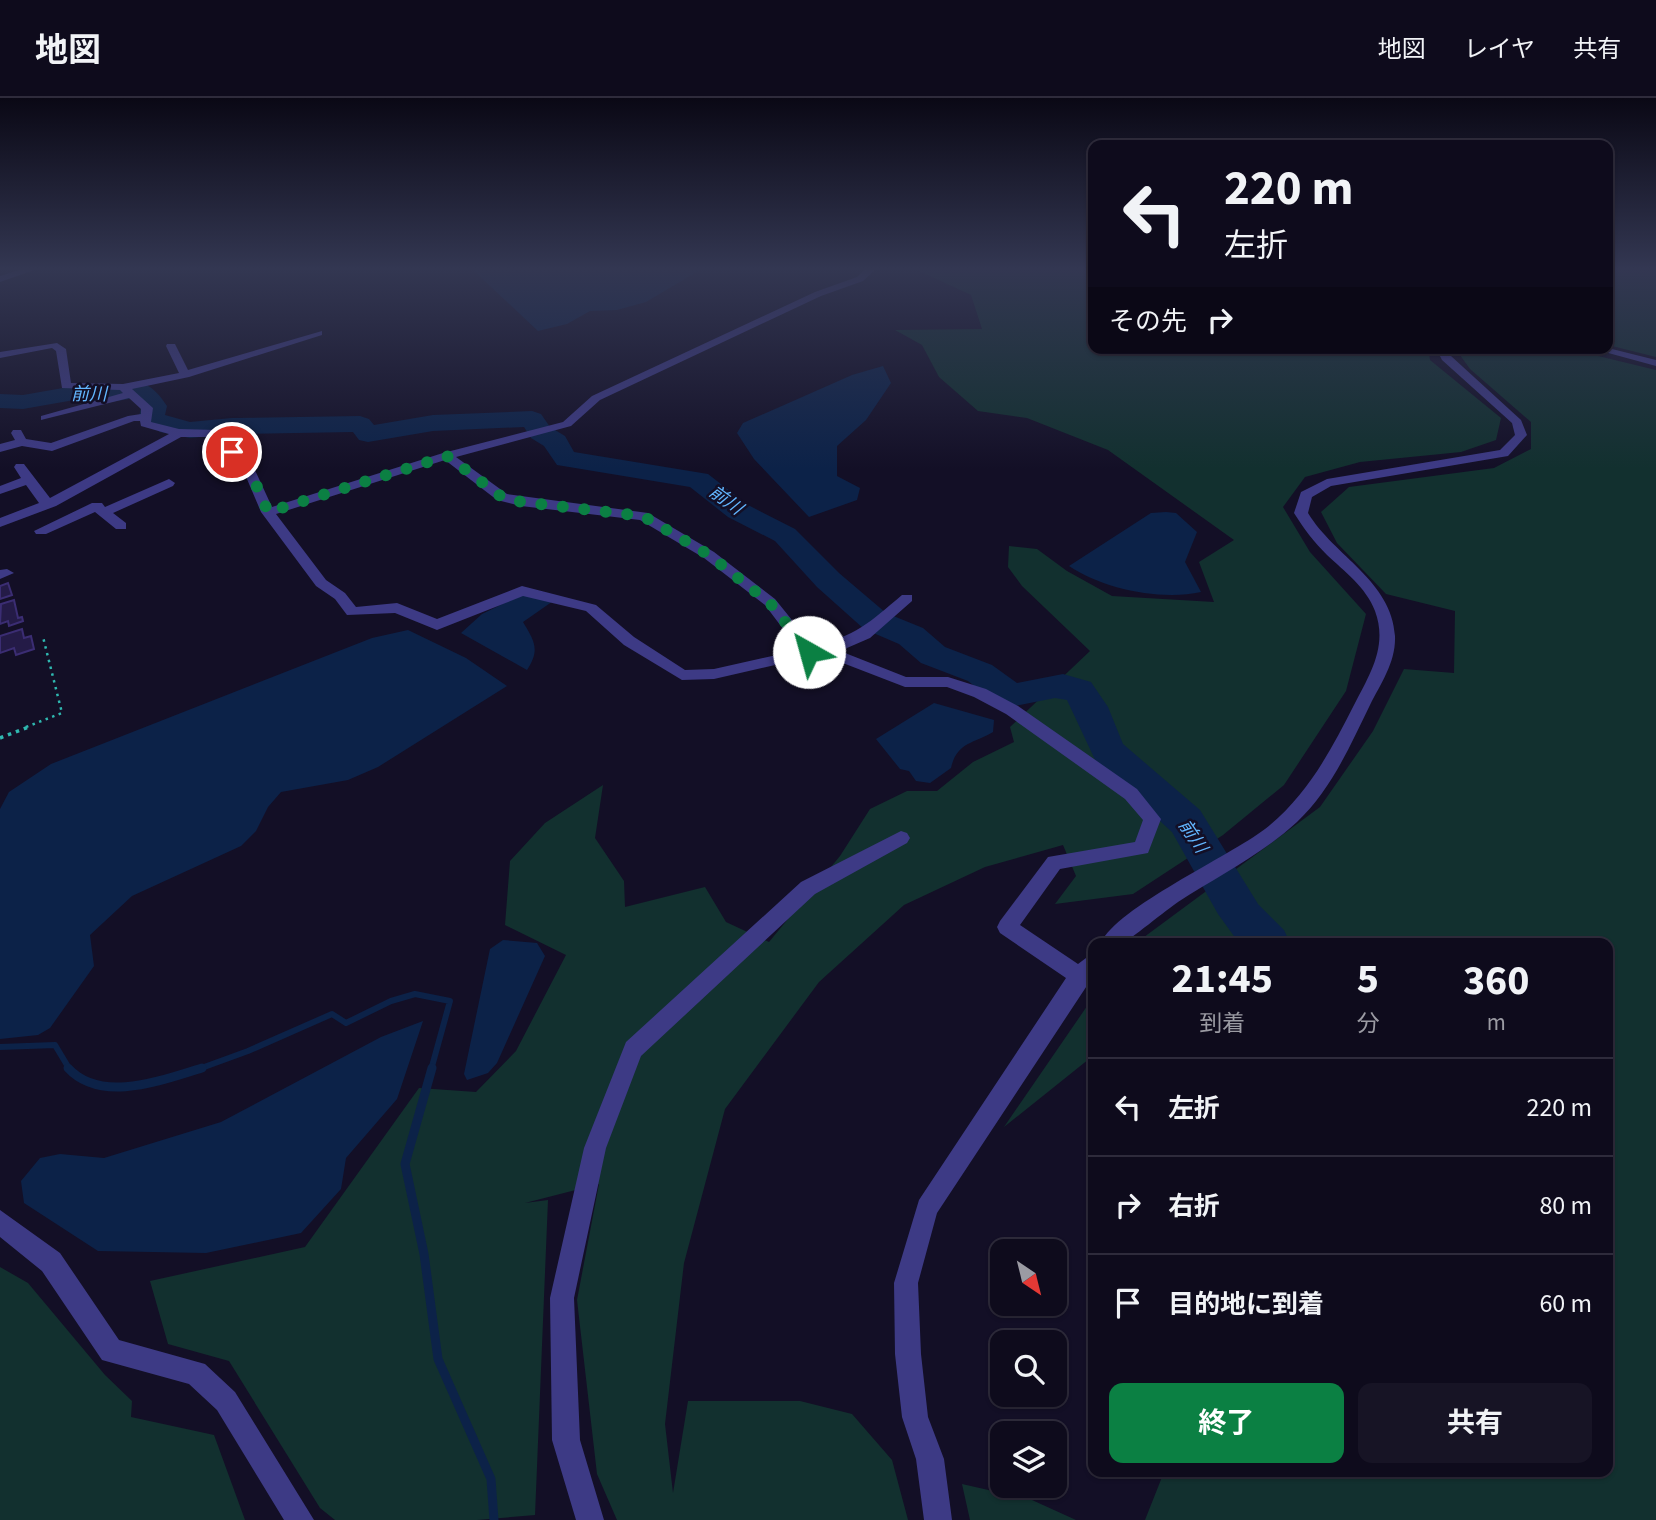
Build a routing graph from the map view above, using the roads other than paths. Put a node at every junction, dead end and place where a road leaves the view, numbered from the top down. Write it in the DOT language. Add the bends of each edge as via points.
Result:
graph roads {
  1 [pos="307,336"];
  2 [pos="727,336"];
  3 [pos="188,342"];
  4 [pos="1613,352"];
  5 [pos="1444,354"];
  6 [pos="0,355"];
  7 [pos="1656,363"];
  8 [pos="185,375"];
  9 [pos="127,390"];
  10 [pos="144,417"];
  11 [pos="45,418"];
  12 [pos="179,433"];
  13 [pos="0,448"];
  14 [pos="447,456"];
  15 [pos="20,467"];
  16 [pos="28,480"];
  17 [pos="169,483"];
  18 [pos="76,488"];
  19 [pos="0,490"];
  20 [pos="51,503"];
  21 [pos="100,509"];
  22 [pos="268,512"];
  23 [pos="0,523"];
  24 [pos="121,526"];
  25 [pos="41,531"];
  26 [pos="907,598"];
  27 [pos="809,652"];
  28 [pos="901,838"];
  29 [pos="1116,938"];
  30 [pos="1087,969"];
  31 [pos="0,1222"];
  32 [pos="300,1520"];
  33 [pos="590,1520"];
  34 [pos="938,1520"];
  1 -- 8 [label="street"];
  2 -- 14 [label="street" via="596,398 567,424"];
  3 -- 8 [label="street" via="166,348"];
  4 -- 7 [label="street"];
  5 -- 29 [label="street" via="1517,422 1521,435 1504,453 1327,483 1306,495 1301,513 1311,534 1367,588 1380,607 1389,636 1388,653 1336,759 1293,816"];
  6 -- 9 [label="street" via="53,345 61,349 66,386"];
  8 -- 9 [label="street"];
  9 -- 10 [label="street" via="147,408"];
  9 -- 11 [label="street"];
  10 -- 12 [label="street" via="145,424"];
  10 -- 13 [label="street" via="52,447 20,438"];
  12 -- 18 [label="street"];
  12 -- 22 [label="street" via="214,433 250,471"];
  14 -- 22 [label="street"];
  14 -- 27 [label="street" via="502,497 643,516 709,555 770,603"];
  15 -- 16 [label="street"];
  16 -- 19 [label="street"];
  16 -- 20 [label="street" via="41,500"];
  17 -- 21 [label="street"];
  18 -- 20 [label="street"];
  18 -- 21 [label="street"];
  20 -- 23 [label="street"];
  21 -- 24 [label="street"];
  21 -- 25 [label="street"];
  22 -- 27 [label="street" via="321,583 352,612 397,608 437,625 522,591 591,608 629,641 682,675 714,674"];
  26 -- 27 [label="street" via="865,634"];
  27 -- 30 [label="street" via="837,655 905,682 948,682 980,693 1012,710 1131,794 1152,819 1142,848 1054,862 1007,927"];
  28 -- 33 [label="street" via="808,888 633,1049 595,1148 562,1298 566,1440"];
  30 -- 34 [label="street" via="927,1208 905,1283 915,1417 930,1459"];
  31 -- 32 [label="street" via="51,1262 111,1351 195,1373 226,1401"];
}
